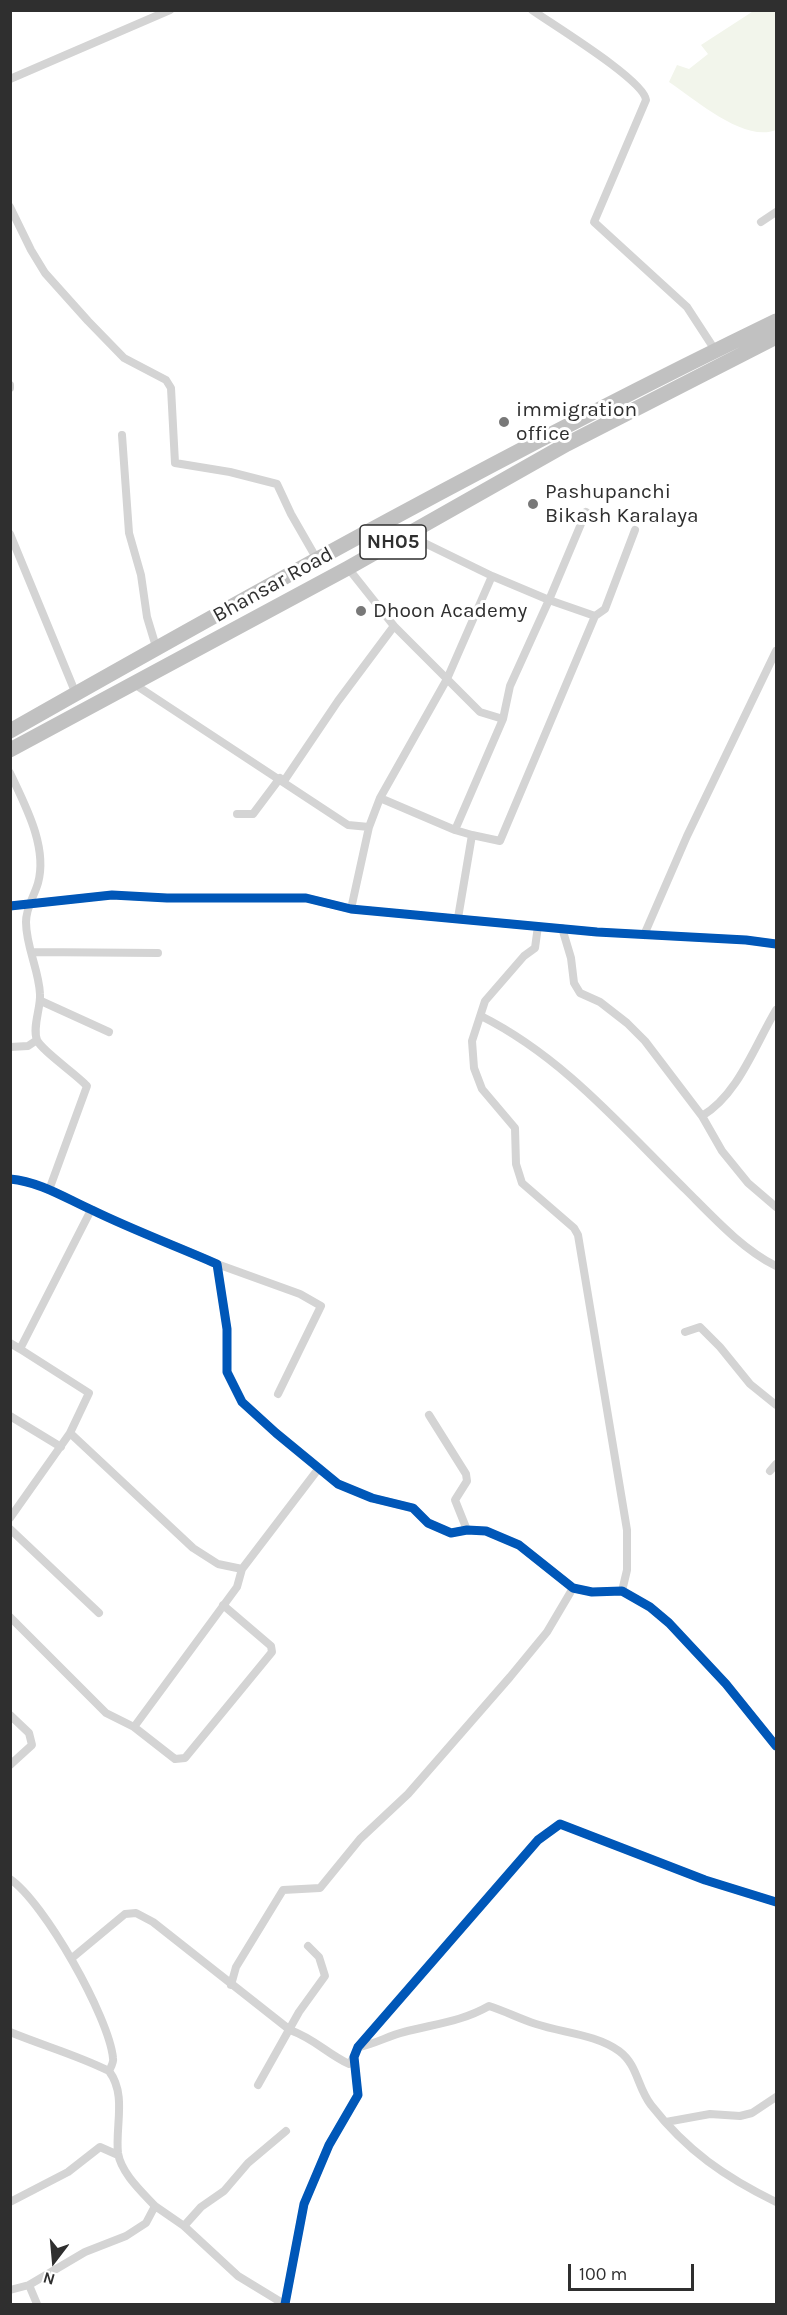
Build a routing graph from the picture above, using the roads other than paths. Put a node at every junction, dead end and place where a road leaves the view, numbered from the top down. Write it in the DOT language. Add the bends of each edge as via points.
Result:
graph roads {
  1 [pos="170,10"];
  2 [pos="532,10"];
  3 [pos="10,79"];
  4 [pos="10,207"];
  5 [pos="777,212"];
  6 [pos="761,222"];
  7 [pos="777,321"];
  8 [pos="777,337"];
  9 [pos="715,350"];
  10 [pos="122,435"];
  11 [pos="586,512"];
  12 [pos="635,530"];
  13 [pos="10,534"];
  14 [pos="406,534"];
  15 [pos="318,561"];
  16 [pos="348,567"];
  17 [pos="492,576"];
  18 [pos="549,600"];
  19 [pos="595,616"];
  20 [pos="394,626"];
  21 [pos="158,650"];
  22 [pos="777,651"];
  23 [pos="447,679"];
  24 [pos="134,684"];
  25 [pos="76,694"];
  26 [pos="502,719"];
  27 [pos="10,731"];
  28 [pos="10,750"];
  29 [pos="10,773"];
  30 [pos="282,779"];
  31 [pos="381,798"];
  32 [pos="237,814"];
  33 [pos="369,827"];
  34 [pos="455,830"];
  35 [pos="472,835"];
  36 [pos="28,903"];
  37 [pos="10,906"];
  38 [pos="351,909"];
  39 [pos="458,918"];
  40 [pos="538,926"];
  41 [pos="562,928"];
  42 [pos="644,935"];
  43 [pos="777,944"];
  44 [pos="32,952"];
  45 [pos="158,953"];
  46 [pos="41,1001"];
  47 [pos="777,1010"];
  48 [pos="481,1016"];
  49 [pos="109,1032"];
  50 [pos="37,1040"];
  51 [pos="10,1047"];
  52 [pos="702,1116"];
  53 [pos="10,1179"];
  54 [pos="49,1190"];
  55 [pos="777,1207"];
  56 [pos="91,1210"];
  57 [pos="217,1264"];
  58 [pos="777,1266"];
  59 [pos="685,1332"];
  60 [pos="10,1343"];
  61 [pos="20,1349"];
  62 [pos="278,1394"];
  63 [pos="777,1405"];
  64 [pos="429,1415"];
  65 [pos="10,1416"];
  66 [pos="70,1433"];
  67 [pos="61,1447"];
  68 [pos="777,1464"];
  69 [pos="319,1468"];
  70 [pos="770,1471"];
  71 [pos="10,1518"];
  72 [pos="10,1528"];
  73 [pos="467,1530"];
  74 [pos="242,1569"];
  75 [pos="573,1587"];
  76 [pos="622,1591"];
  77 [pos="223,1605"];
  78 [pos="99,1613"];
  79 [pos="10,1617"];
  80 [pos="10,1715"];
  81 [pos="134,1727"];
  82 [pos="777,1746"];
  83 [pos="10,1765"];
  84 [pos="10,1880"];
  85 [pos="777,1902"];
  86 [pos="308,1946"];
  87 [pos="72,1958"];
  88 [pos="231,1985"];
  89 [pos="290,2030"];
  90 [pos="10,2032"];
  91 [pos="358,2048"];
  92 [pos="354,2057"];
  93 [pos="109,2071"];
  94 [pos="258,2085"];
  95 [pos="777,2097"];
  96 [pos="666,2122"];
  97 [pos="286,2131"];
  98 [pos="118,2155"];
  99 [pos="10,2202"];
  100 [pos="777,2202"];
  101 [pos="155,2206"];
  102 [pos="184,2226"];
  103 [pos="29,2285"];
  104 [pos="10,2290"];
  105 [pos="37,2304"];
  106 [pos="285,2304"];
  1 -- 3 [label="street"];
  2 -- 9 [label="street" via="626,75 646,94 594,222 687,307"];
  4 -- 15 [label="street" via="45,273 88,321 124,358 166,380 171,388 175,463 277,484"];
  5 -- 6 [label="street"];
  7 -- 9 [label="highway, Bhansar Road / NH05"];
  8 -- 14 [label="highway, Bhansar Road / NH05" via="567,444"];
  9 -- 15 [label="highway, Bhansar Road / NH05" via="556,430"];
  10 -- 21 [label="street" via="129,533"];
  11 -- 18 [label="street"];
  12 -- 19 [label="street" via="605,609"];
  13 -- 25 [label="street"];
  14 -- 16 [label="highway, Bhansar Road / NH05"];
  14 -- 17 [label="street"];
  15 -- 21 [label="highway, Bhansar Road / NH05"];
  16 -- 20 [label="street"];
  16 -- 24 [label="highway, Bhansar Road / NH05"];
  17 -- 18 [label="street"];
  17 -- 23 [label="street"];
  18 -- 19 [label="street"];
  18 -- 26 [label="street" via="510,686"];
  19 -- 35 [label="street" via="500,841"];
  20 -- 23 [label="street"];
  20 -- 30 [label="street"];
  21 -- 25 [label="highway, Bhansar Road / NH05"];
  22 -- 42 [label="street" via="687,836"];
  23 -- 26 [label="street" via="480,712"];
  23 -- 31 [label="street"];
  24 -- 28 [label="highway, Bhansar Road / NH05"];
  24 -- 30 [label="street"];
  25 -- 27 [label="highway, Bhansar Road / NH05"];
  26 -- 34 [label="street"];
  29 -- 36 [label="street" via="26,806 40,855 38,883"];
  30 -- 32 [label="street" via="253,814"];
  30 -- 33 [label="street" via="348,825"];
  31 -- 33 [label="street"];
  31 -- 34 [label="street"];
  33 -- 38 [label="street"];
  34 -- 35 [label="street"];
  35 -- 39 [label="street"];
  36 -- 37 [label="street"];
  36 -- 38 [label="street" via="112,895 306,898"];
  36 -- 44 [label="street" via="26,922"];
  38 -- 39 [label="street"];
  39 -- 40 [label="street"];
  40 -- 41 [label="street"];
  40 -- 48 [label="street" via="535,948 485,1001"];
  41 -- 42 [label="street"];
  41 -- 52 [label="street" via="580,993 600,1002 627,1023"];
  42 -- 43 [label="street"];
  44 -- 45 [label="street"];
  44 -- 46 [label="street"];
  46 -- 49 [label="street"];
  46 -- 50 [label="street"];
  47 -- 52 [label="street" via="738,1077 713,1110"];
  48 -- 58 [label="street" via="560,1067 718,1222"];
  48 -- 76 [label="street" via="472,1041 474,1068 482,1089 515,1128 516,1164 522,1183 578,1235 627,1530 627,1569"];
  50 -- 51 [label="street" via="28,1046"];
  50 -- 54 [label="street" via="87,1086"];
  52 -- 55 [label="street" via="722,1151 748,1183"];
  53 -- 54 [label="street" via="29,1181"];
  54 -- 56 [label="street"];
  56 -- 57 [label="street"];
  56 -- 61 [label="street"];
  57 -- 62 [label="street" via="290,1290 321,1306"];
  57 -- 69 [label="street" via="227,1329 227,1372 242,1402"];
  59 -- 63 [label="street" via="700,1327 750,1384"];
  60 -- 61 [label="street"];
  61 -- 66 [label="street" via="89,1393"];
  64 -- 73 [label="street" via="466,1474 467,1481 455,1500"];
  65 -- 67 [label="street"];
  66 -- 67 [label="street"];
  66 -- 74 [label="street" via="193,1548 218,1564"];
  67 -- 71 [label="street"];
  68 -- 70 [label="street"];
  69 -- 73 [label="street" via="338,1484 413,1508 428,1523 451,1533"];
  69 -- 74 [label="street"];
  72 -- 78 [label="street"];
  73 -- 75 [label="street" via="486,1531 519,1545"];
  74 -- 77 [label="street" via="237,1587"];
  75 -- 76 [label="street" via="592,1592"];
  75 -- 88 [label="street" via="547,1632 518,1668 408,1794 360,1839 320,1888 283,1890 236,1966"];
  76 -- 82 [label="street" via="669,1623"];
  77 -- 81 [label="street"];
  77 -- 81 [label="street" via="271,1646 269,1658 184,1758 175,1759"];
  79 -- 81 [label="street" via="106,1713"];
  80 -- 83 [label="street" via="29,1733 32,1745"];
  84 -- 87 [label="street" via="39,1911"];
  85 -- 91 [label="street" via="705,1880 560,1824 538,1839"];
  86 -- 89 [label="street" via="319,1958 325,1976"];
  87 -- 88 [label="street" via="125,1914 136,1912"];
  87 -- 93 [label="street" via="114,2060"];
  88 -- 89 [label="street"];
  89 -- 92 [label="street" via="317,2041 349,2064"];
  89 -- 94 [label="street"];
  90 -- 93 [label="street" via="52,2049 71,2052"];
  91 -- 92 [label="street"];
  91 -- 96 [label="street" via="402,2032 469,2018 489,2006 620,2052 634,2066 649,2103"];
  92 -- 106 [label="street" via="358,2095 329,2145 304,2204"];
  93 -- 98 [label="street" via="116,2081 120,2114"];
  95 -- 96 [label="street" via="740,2116 710,2114"];
  96 -- 100 [label="street" via="691,2150 722,2174"];
  97 -- 102 [label="street"];
  98 -- 99 [label="street" via="99,2147 68,2172"];
  98 -- 101 [label="street" via="125,2171"];
  101 -- 102 [label="street"];
  101 -- 103 [label="street" via="146,2223 126,2236 85,2252"];
  102 -- 106 [label="street" via="238,2276"];
  103 -- 104 [label="street"];
  103 -- 105 [label="street"];
}
